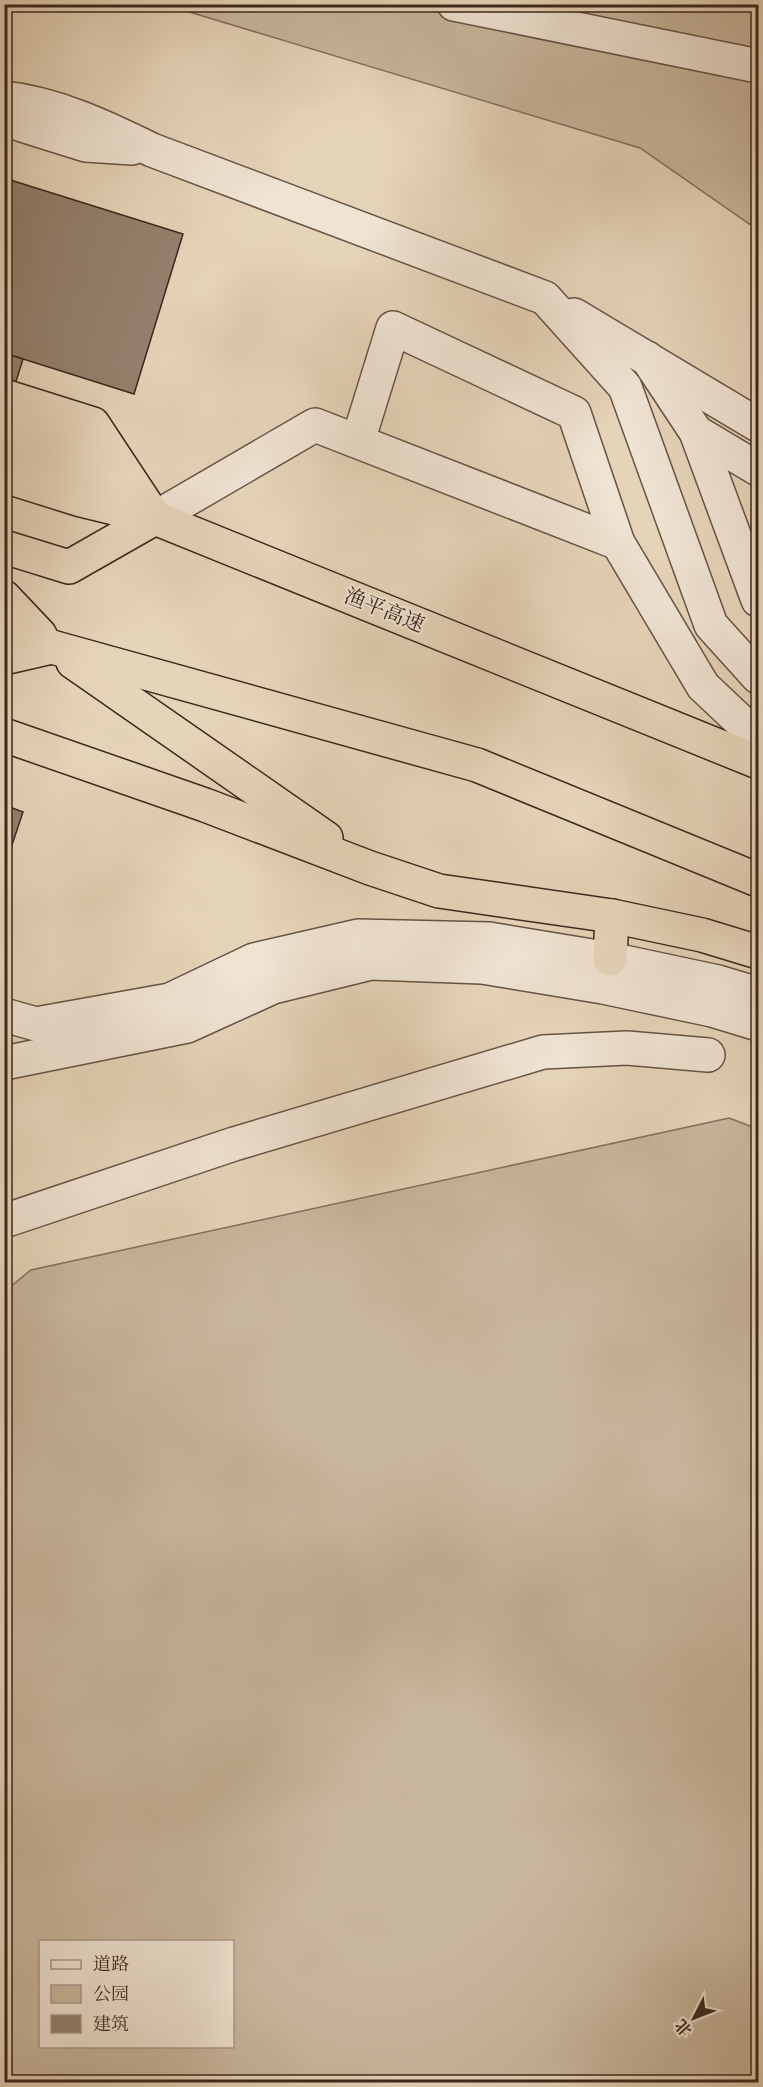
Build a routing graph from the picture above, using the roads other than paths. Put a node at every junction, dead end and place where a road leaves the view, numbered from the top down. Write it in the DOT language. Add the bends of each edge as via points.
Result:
graph roads {
  1 [pos="454,4"];
  2 [pos="759,66"];
  3 [pos="4,98"];
  4 [pos="4,115"];
  5 [pos="152,150"];
  6 [pos="545,298"];
  7 [pos="646,358"];
  8 [pos="4,396"];
  9 [pos="4,423"];
  10 [pos="759,425"];
  11 [pos="696,432"];
  12 [pos="357,441"];
  13 [pos="4,450"];
  14 [pos="759,469"];
  15 [pos="4,476"];
  16 [pos="4,499"];
  17 [pos="724,509"];
  18 [pos="155,518"];
  19 [pos="4,524"];
  20 [pos="759,529"];
  21 [pos="618,543"];
  22 [pos="4,547"];
  23 [pos="753,573"];
  24 [pos="4,597"];
  25 [pos="759,600"];
  26 [pos="4,612"];
  27 [pos="4,625"];
  28 [pos="4,638"];
  29 [pos="52,647"];
  30 [pos="4,648"];
  31 [pos="4,658"];
  32 [pos="759,677"];
  33 [pos="4,735"];
  34 [pos="759,738"];
  35 [pos="759,762"];
  36 [pos="370,868"];
  37 [pos="759,879"];
  38 [pos="612,916"];
  39 [pos="759,951"];
  40 [pos="610,958"];
  41 [pos="759,994"];
  42 [pos="4,1015"];
  43 [pos="759,1024"];
  44 [pos="708,1056"];
  45 [pos="4,1063"];
  46 [pos="4,1221"];
  1 -- 2 [label="street"];
  3 -- 5 [label="street" via="29,101 95,123"];
  4 -- 5 [label="street" via="86,145"];
  5 -- 6 [label="street"];
  6 -- 7 [label="street"];
  6 -- 32 [label="street" via="625,387 711,625"];
  7 -- 10 [label="street"];
  7 -- 11 [label="street"];
  8 -- 18 [label="highway" via="93,424"];
  9 -- 18 [label="highway" via="88,450"];
  11 -- 14 [label="street"];
  11 -- 17 [label="street"];
  12 -- 18 [label="street" via="315,424"];
  12 -- 21 [label="street"];
  12 -- 21 [label="street" via="393,328 574,413"];
  13 -- 18 [label="highway" via="88,476"];
  15 -- 18 [label="highway, 渔平高速"];
  16 -- 18 [label="highway" via="76,521"];
  17 -- 20 [label="street"];
  17 -- 23 [label="street"];
  18 -- 19 [label="highway" via="73,544"];
  18 -- 22 [label="highway" via="69,567"];
  18 -- 35 [label="highway, 渔平高速"];
  21 -- 34 [label="street" via="703,686"];
  23 -- 25 [label="street"];
  24 -- 29 [label="highway"];
  26 -- 29 [label="highway"];
  27 -- 29 [label="highway"];
  28 -- 29 [label="highway"];
  29 -- 30 [label="highway"];
  29 -- 31 [label="highway"];
  29 -- 36 [label="highway"];
  29 -- 37 [label="highway" via="477,765"];
  33 -- 36 [label="highway"];
  36 -- 38 [label="highway" via="439,891"];
  38 -- 39 [label="highway"];
  38 -- 40 [label="highway"];
  40 -- 41 [label="street"];
  40 -- 42 [label="street" via="489,939 358,936 254,960 170,1000 36,1024"];
  43 -- 45 [label="street" via="603,987 482,968 371,963 273,987 187,1026"];
  44 -- 46 [label="street" via="627,1048 543,1052 234,1144"];
}
